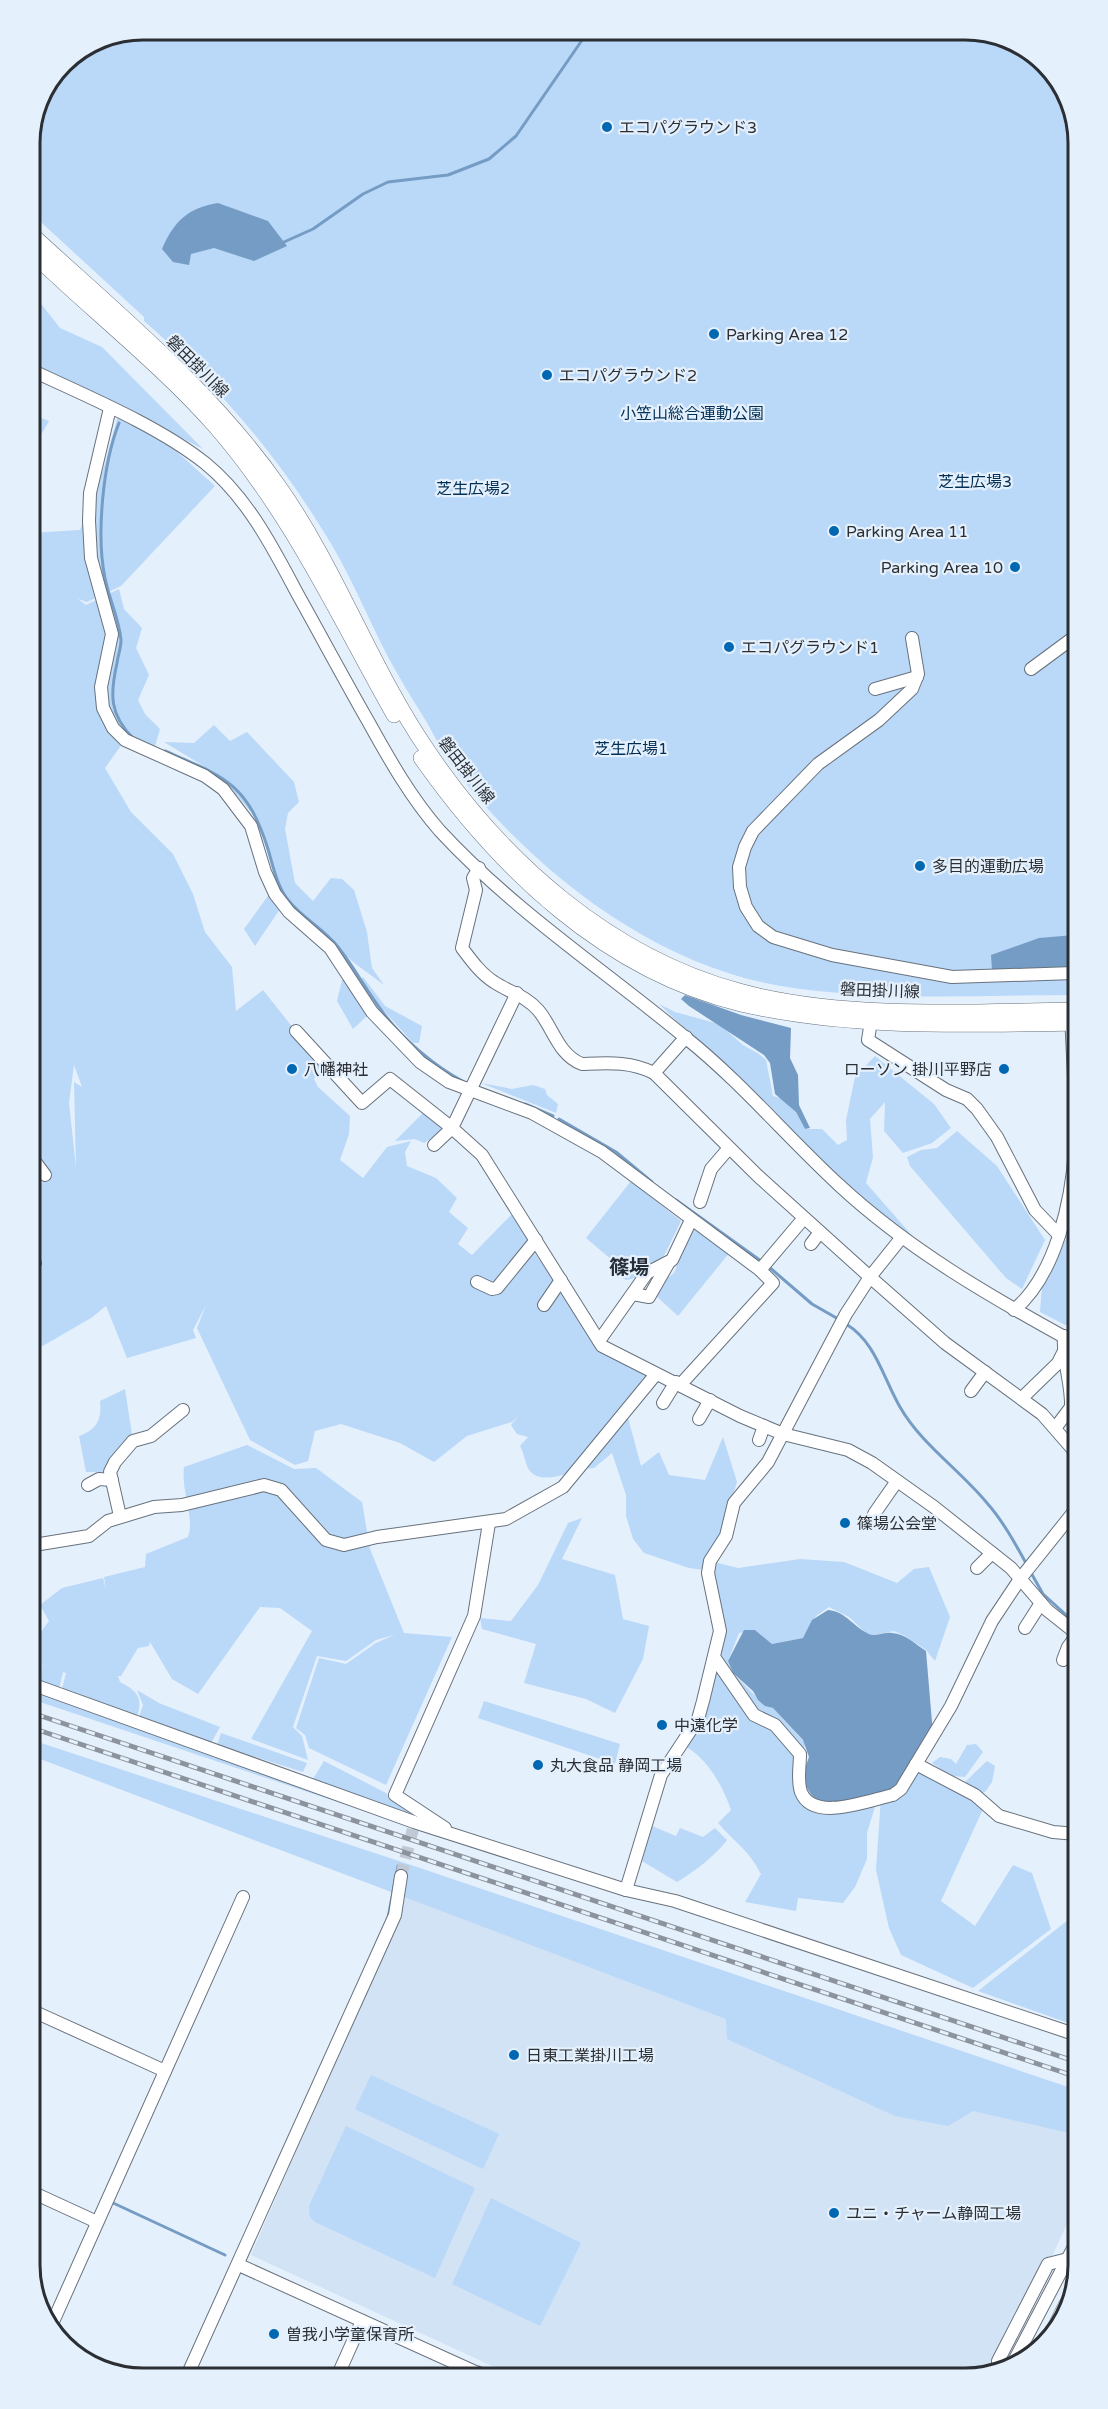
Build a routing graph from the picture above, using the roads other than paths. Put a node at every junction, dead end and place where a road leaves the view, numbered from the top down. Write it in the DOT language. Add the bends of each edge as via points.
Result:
graph roads {
  1 [pos="41,243"];
  2 [pos="41,261"];
  3 [pos="41,375"];
  4 [pos="110,408"];
  5 [pos="912,638"];
  6 [pos="1068,642"];
  7 [pos="1031,669"];
  8 [pos="917,677"];
  9 [pos="875,689"];
  10 [pos="479,868"];
  11 [pos="1068,973"];
  12 [pos="517,993"];
  13 [pos="1068,1017"];
  14 [pos="1068,1017"];
  15 [pos="871,1021"];
  16 [pos="296,1031"];
  17 [pos="686,1037"];
  18 [pos="654,1073"];
  19 [pos="470,1092"];
  20 [pos="452,1128"];
  21 [pos="434,1145"];
  22 [pos="729,1148"];
  23 [pos="41,1169"];
  24 [pos="45,1175"];
  25 [pos="700,1202"];
  26 [pos="1068,1204"];
  27 [pos="804,1218"];
  28 [pos="691,1220"];
  29 [pos="820,1232"];
  30 [pos="1059,1235"];
  31 [pos="902,1237"];
  32 [pos="536,1240"];
  33 [pos="812,1244"];
  34 [pos="760,1270"];
  35 [pos="870,1277"];
  36 [pos="561,1280"];
  37 [pos="477,1282"];
  38 [pos="544,1305"];
  39 [pos="1014,1310"];
  40 [pos="1068,1339"];
  41 [pos="599,1341"];
  42 [pos="1068,1344"];
  43 [pos="1063,1353"];
  44 [pos="985,1372"];
  45 [pos="656,1374"];
  46 [pos="1068,1374"];
  47 [pos="678,1383"];
  48 [pos="970,1391"];
  49 [pos="1022,1398"];
  50 [pos="710,1400"];
  51 [pos="663,1403"];
  52 [pos="183,1410"];
  53 [pos="1068,1411"];
  54 [pos="699,1419"];
  55 [pos="764,1426"];
  56 [pos="1056,1427"];
  57 [pos="783,1434"];
  58 [pos="759,1440"];
  59 [pos="1068,1443"];
  60 [pos="112,1480"];
  61 [pos="897,1481"];
  62 [pos="87,1485"];
  63 [pos="874,1514"];
  64 [pos="120,1516"];
  65 [pos="1068,1519"];
  66 [pos="489,1523"];
  67 [pos="40,1544"];
  68 [pos="992,1553"];
  69 [pos="977,1568"];
  70 [pos="1027,1572"];
  71 [pos="1041,1603"];
  72 [pos="1025,1628"];
  73 [pos="1068,1628"];
  74 [pos="1068,1647"];
  75 [pos="714,1657"];
  76 [pos="1063,1660"];
  77 [pos="40,1687"];
  78 [pos="916,1764"];
  79 [pos="1068,1833"];
  80 [pos="456,1835"];
  81 [pos="401,1876"];
  82 [pos="626,1890"];
  83 [pos="243,1897"];
  84 [pos="40,2014"];
  85 [pos="1068,2032"];
  86 [pos="165,2070"];
  87 [pos="40,2196"];
  88 [pos="97,2222"];
  89 [pos="1068,2259"];
  90 [pos="238,2265"];
  91 [pos="55,2318"];
  92 [pos="362,2321"];
  93 [pos="1018,2353"];
  94 [pos="998,2363"];
  95 [pos="191,2368"];
  96 [pos="341,2368"];
  97 [pos="466,2368"];
  1 -- 13 [label="main road, 磐田掛川線" via="162,354 248,445 317,546 429,753 510,850 586,917 642,952 707,981 784,1000 839,1008"];
  2 -- 15 [label="main road, 磐田掛川線" via="191,400 234,450 314,565 411,743 479,834 530,886 609,945 691,987 740,1004 809,1016"];
  3 -- 4 [label="street"];
  4 -- 10 [label="street" via="204,463 249,511 282,563 392,765 440,830"];
  4 -- 19 [label="street" via="90,493 89,521 91,558 112,634 101,687 103,708 113,728 125,740 205,776 223,789 251,826 265,872 289,912 330,948 372,1011 401,1045 449,1082"];
  5 -- 8 [label="street"];
  6 -- 7 [label="street"];
  8 -- 9 [label="street"];
  8 -- 11 [label="street" via="912,688 879,720 818,764 753,831 739,867 746,907 758,926 772,937 832,955 952,977"];
  10 -- 12 [label="street" via="473,878 476,890 462,948 494,982"];
  10 -- 17 [label="street" via="575,951"];
  12 -- 18 [label="street" via="539,1011 557,1043 576,1062 620,1062"];
  12 -- 19 [label="street"];
  14 -- 15 [label="main road, 磐田掛川線"];
  15 -- 30 [label="street" via="868,1040 946,1090 967,1099 977,1109 997,1137 1035,1210"];
  16 -- 20 [label="street" via="362,1102 390,1079"];
  17 -- 18 [label="street"];
  17 -- 31 [label="street" via="840,1187"];
  18 -- 22 [label="street"];
  19 -- 20 [label="street"];
  19 -- 28 [label="street" via="532,1113 602,1152"];
  20 -- 21 [label="street"];
  20 -- 32 [label="street" via="482,1155"];
  22 -- 25 [label="street" via="711,1169"];
  22 -- 27 [label="street"];
  23 -- 24 [label="street"];
  26 -- 30 [label="street"];
  27 -- 29 [label="street"];
  27 -- 34 [label="street"];
  28 -- 34 [label="street"];
  28 -- 41 [label="street" via="669,1262 647,1273"];
  29 -- 33 [label="street"];
  29 -- 35 [label="street"];
  30 -- 39 [label="street" via="1038,1280"];
  31 -- 35 [label="street"];
  31 -- 39 [label="street"];
  32 -- 36 [label="street"];
  32 -- 37 [label="street" via="498,1288"];
  34 -- 47 [label="street" via="773,1283"];
  35 -- 44 [label="street" via="945,1343"];
  35 -- 57 [label="street" via="839,1326"];
  36 -- 38 [label="street"];
  36 -- 41 [label="street"];
  39 -- 40 [label="street"];
  41 -- 45 [label="street" via="612,1352"];
  42 -- 43 [label="street"];
  43 -- 46 [label="street"];
  43 -- 49 [label="street" via="1058,1363"];
  44 -- 48 [label="street"];
  44 -- 49 [label="street"];
  45 -- 47 [label="street"];
  45 -- 66 [label="street" via="563,1487 506,1519"];
  47 -- 50 [label="street"];
  47 -- 51 [label="street"];
  49 -- 56 [label="street"];
  50 -- 54 [label="street"];
  50 -- 55 [label="street"];
  52 -- 60 [label="street" via="151,1436 122,1451 110,1472"];
  53 -- 56 [label="street"];
  55 -- 57 [label="street"];
  55 -- 58 [label="street"];
  56 -- 59 [label="street"];
  57 -- 61 [label="street" via="848,1450"];
  57 -- 75 [label="street" via="768,1462 734,1503 726,1536 710,1561 708,1573 720,1631"];
  60 -- 62 [label="street" via="99,1479"];
  60 -- 64 [label="street"];
  61 -- 63 [label="street"];
  61 -- 68 [label="street"];
  64 -- 66 [label="street" via="264,1485 281,1490 334,1544"];
  64 -- 67 [label="street" via="89,1536"];
  65 -- 70 [label="street"];
  66 -- 80 [label="street" via="474,1616 395,1795"];
  68 -- 69 [label="street"];
  68 -- 70 [label="street"];
  70 -- 71 [label="street"];
  70 -- 78 [label="street" via="992,1621 951,1706"];
  71 -- 72 [label="street"];
  71 -- 73 [label="street"];
  74 -- 76 [label="street"];
  75 -- 78 [label="street" via="754,1715 775,1725 800,1754 799,1783 802,1795 811,1804 829,1810 893,1795"];
  75 -- 82 [label="street" via="698,1719 661,1775"];
  77 -- 80 [label="street"];
  78 -- 79 [label="street" via="975,1795 999,1816"];
  80 -- 82 [label="street"];
  81 -- 90 [label="street" via="395,1915"];
  82 -- 85 [label="street" via="675,1901"];
  83 -- 86 [label="street"];
  84 -- 86 [label="street"];
  86 -- 88 [label="street"];
  87 -- 88 [label="street"];
  88 -- 91 [label="street"];
  89 -- 93 [label="street"];
  89 -- 94 [label="street" via="1048,2264"];
  90 -- 92 [label="street"];
  90 -- 95 [label="street"];
  92 -- 96 [label="street"];
  92 -- 97 [label="street"];
}
